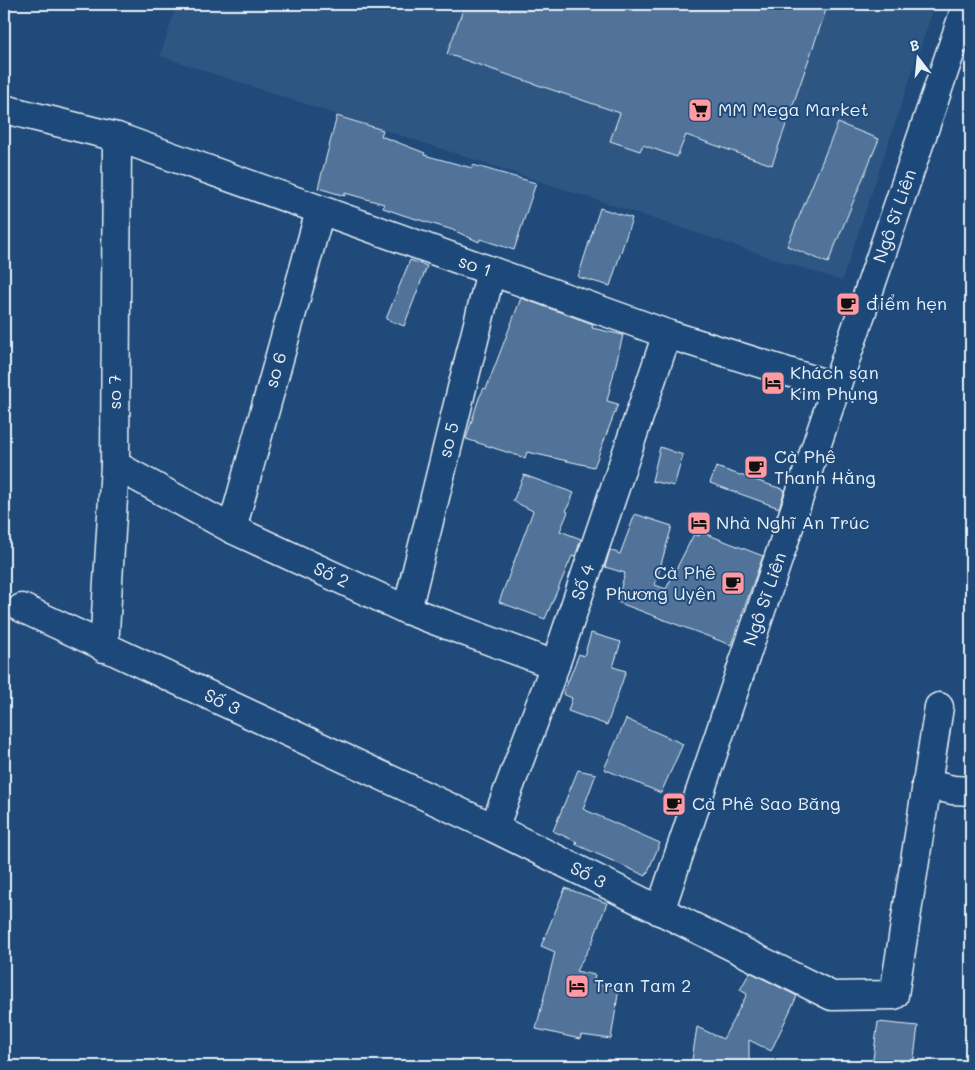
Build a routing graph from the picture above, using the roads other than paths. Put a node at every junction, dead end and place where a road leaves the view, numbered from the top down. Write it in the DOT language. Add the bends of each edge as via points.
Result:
graph roads {
  1 [pos="967,4"];
  2 [pos="4,110"];
  3 [pos="117,137"];
  4 [pos="320,211"];
  5 [pos="491,271"];
  6 [pos="667,334"];
  7 [pos="836,386"];
  8 [pos="115,465"];
  9 [pos="232,529"];
  10 [pos="22,608"];
  11 [pos="408,610"];
  12 [pos="104,648"];
  13 [pos="555,665"];
  14 [pos="939,707"];
  15 [pos="926,784"];
  16 [pos="971,791"];
  17 [pos="494,828"];
  18 [pos="660,911"];
  1 -- 7 [label="street, Ngô Sĩ Liên"];
  2 -- 3 [label="street, so 1"];
  3 -- 4 [label="street, so 1"];
  3 -- 8 [label="street, so 7"];
  4 -- 5 [label="street, so 1"];
  4 -- 9 [label="street, so 6"];
  5 -- 6 [label="street, so 1"];
  5 -- 11 [label="street, so 5"];
  6 -- 7 [label="street, so 1"];
  6 -- 13 [label="street, Số 4"];
  7 -- 18 [label="street, Ngô Sĩ Liên"];
  8 -- 9 [label="street, Số 2"];
  8 -- 12 [label="street, so 7"];
  9 -- 11 [label="street, Số 2"];
  10 -- 12 [label="street, Số 3"];
  11 -- 13 [label="street, Số 2"];
  12 -- 17 [label="street, Số 3"];
  13 -- 17 [label="street, Số 4"];
  14 -- 15 [label="street, Số 3"];
  15 -- 16 [label="street"];
  15 -- 18 [label="street, Số 3" via="894,995 832,996"];
  17 -- 18 [label="street, Số 3"];
}
